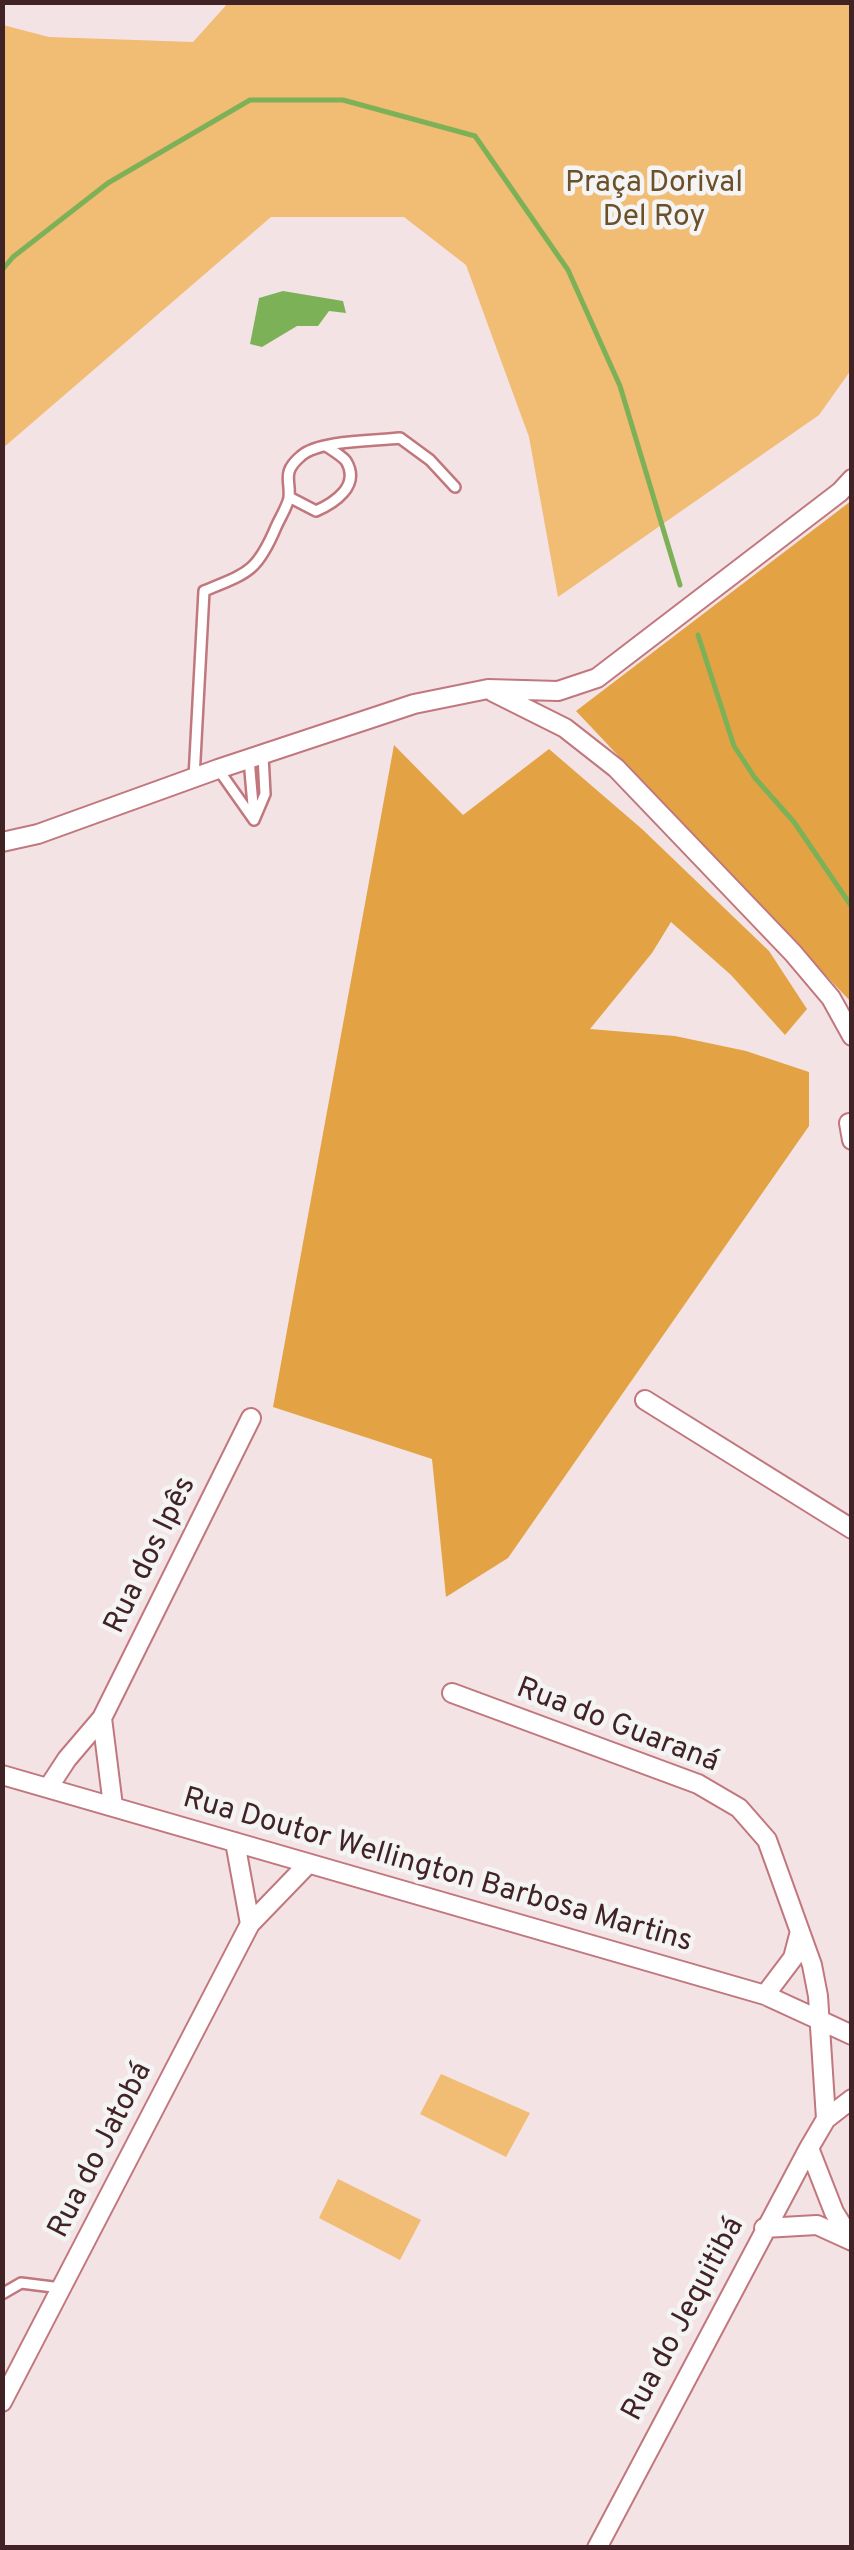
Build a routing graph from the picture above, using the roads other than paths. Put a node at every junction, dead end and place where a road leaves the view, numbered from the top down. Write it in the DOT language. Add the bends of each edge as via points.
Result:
graph roads {
  1 [pos="326,445"];
  2 [pos="852,479"];
  3 [pos="455,487"];
  4 [pos="289,497"];
  5 [pos="488,689"];
  6 [pos="256,757"];
  7 [pos="218,769"];
  8 [pos="194,778"];
  9 [pos="2,842"];
  10 [pos="852,1036"];
  11 [pos="645,1400"];
  12 [pos="250,1418"];
  13 [pos="852,1529"];
  14 [pos="452,1693"];
  15 [pos="102,1718"];
  16 [pos="2,1776"];
  17 [pos="48,1788"];
  18 [pos="113,1806"];
  19 [pos="235,1842"];
  20 [pos="307,1865"];
  21 [pos="250,1924"];
  22 [pos="800,1934"];
  23 [pos="766,1996"];
  24 [pos="819,2020"];
  25 [pos="852,2035"];
  26 [pos="852,2100"];
  27 [pos="826,2120"];
  28 [pos="809,2148"];
  29 [pos="764,2228"];
  30 [pos="851,2241"];
  31 [pos="62,2288"];
  32 [pos="2,2294"];
  33 [pos="2,2402"];
  34 [pos="597,2548"];
  1 -- 3 [label="lane" via="400,438"];
  1 -- 4 [label="lane" via="302,454 289,471"];
  1 -- 4 [label="lane" via="346,462 350,478 344,493 316,511"];
  2 -- 5 [label="street" via="597,678 558,691"];
  4 -- 8 [label="lane" via="252,570 204,591"];
  5 -- 6 [label="street" via="414,704"];
  5 -- 10 [label="street" via="565,728 616,768 818,983"];
  6 -- 7 [label="street"];
  6 -- 7 [label="lane" via="254,820"];
  7 -- 8 [label="street"];
  8 -- 9 [label="street"];
  11 -- 13 [label="street"];
  12 -- 15 [label="street, Rua dos Ipês"];
  14 -- 22 [label="street, Rua do Guaraná" via="698,1784 739,1808 766,1840"];
  15 -- 17 [label="street, Rua dos Ipês"];
  15 -- 18 [label="street"];
  16 -- 17 [label="street, Rua Doutor Wellington Barbosa Martins"];
  17 -- 18 [label="street, Rua Doutor Wellington Barbosa Martins"];
  18 -- 19 [label="street, Rua Doutor Wellington Barbosa Martins"];
  19 -- 20 [label="street, Rua Doutor Wellington Barbosa Martins"];
  19 -- 21 [label="street"];
  20 -- 21 [label="street, Rua do Jatobá"];
  20 -- 23 [label="street, Rua Doutor Wellington Barbosa Martins"];
  21 -- 31 [label="street, Rua do Jatobá"];
  22 -- 23 [label="street" via="794,1958"];
  22 -- 24 [label="street, Rua do Guaraná" via="812,1965"];
  23 -- 24 [label="street, Rua Doutor Wellington Barbosa Martins"];
  24 -- 25 [label="street, Rua Doutor Wellington Barbosa Martins"];
  24 -- 27 [label="street"];
  26 -- 27 [label="street, Rua do Jequitibá"];
  27 -- 28 [label="street, Rua do Jequitibá"];
  28 -- 29 [label="street, Rua do Jequitibá"];
  28 -- 30 [label="street"];
  29 -- 30 [label="street" via="816,2225"];
  29 -- 34 [label="street, Rua do Jequitibá"];
  31 -- 32 [label="lane" via="21,2283"];
  31 -- 33 [label="street, Rua do Jatobá"];
}
